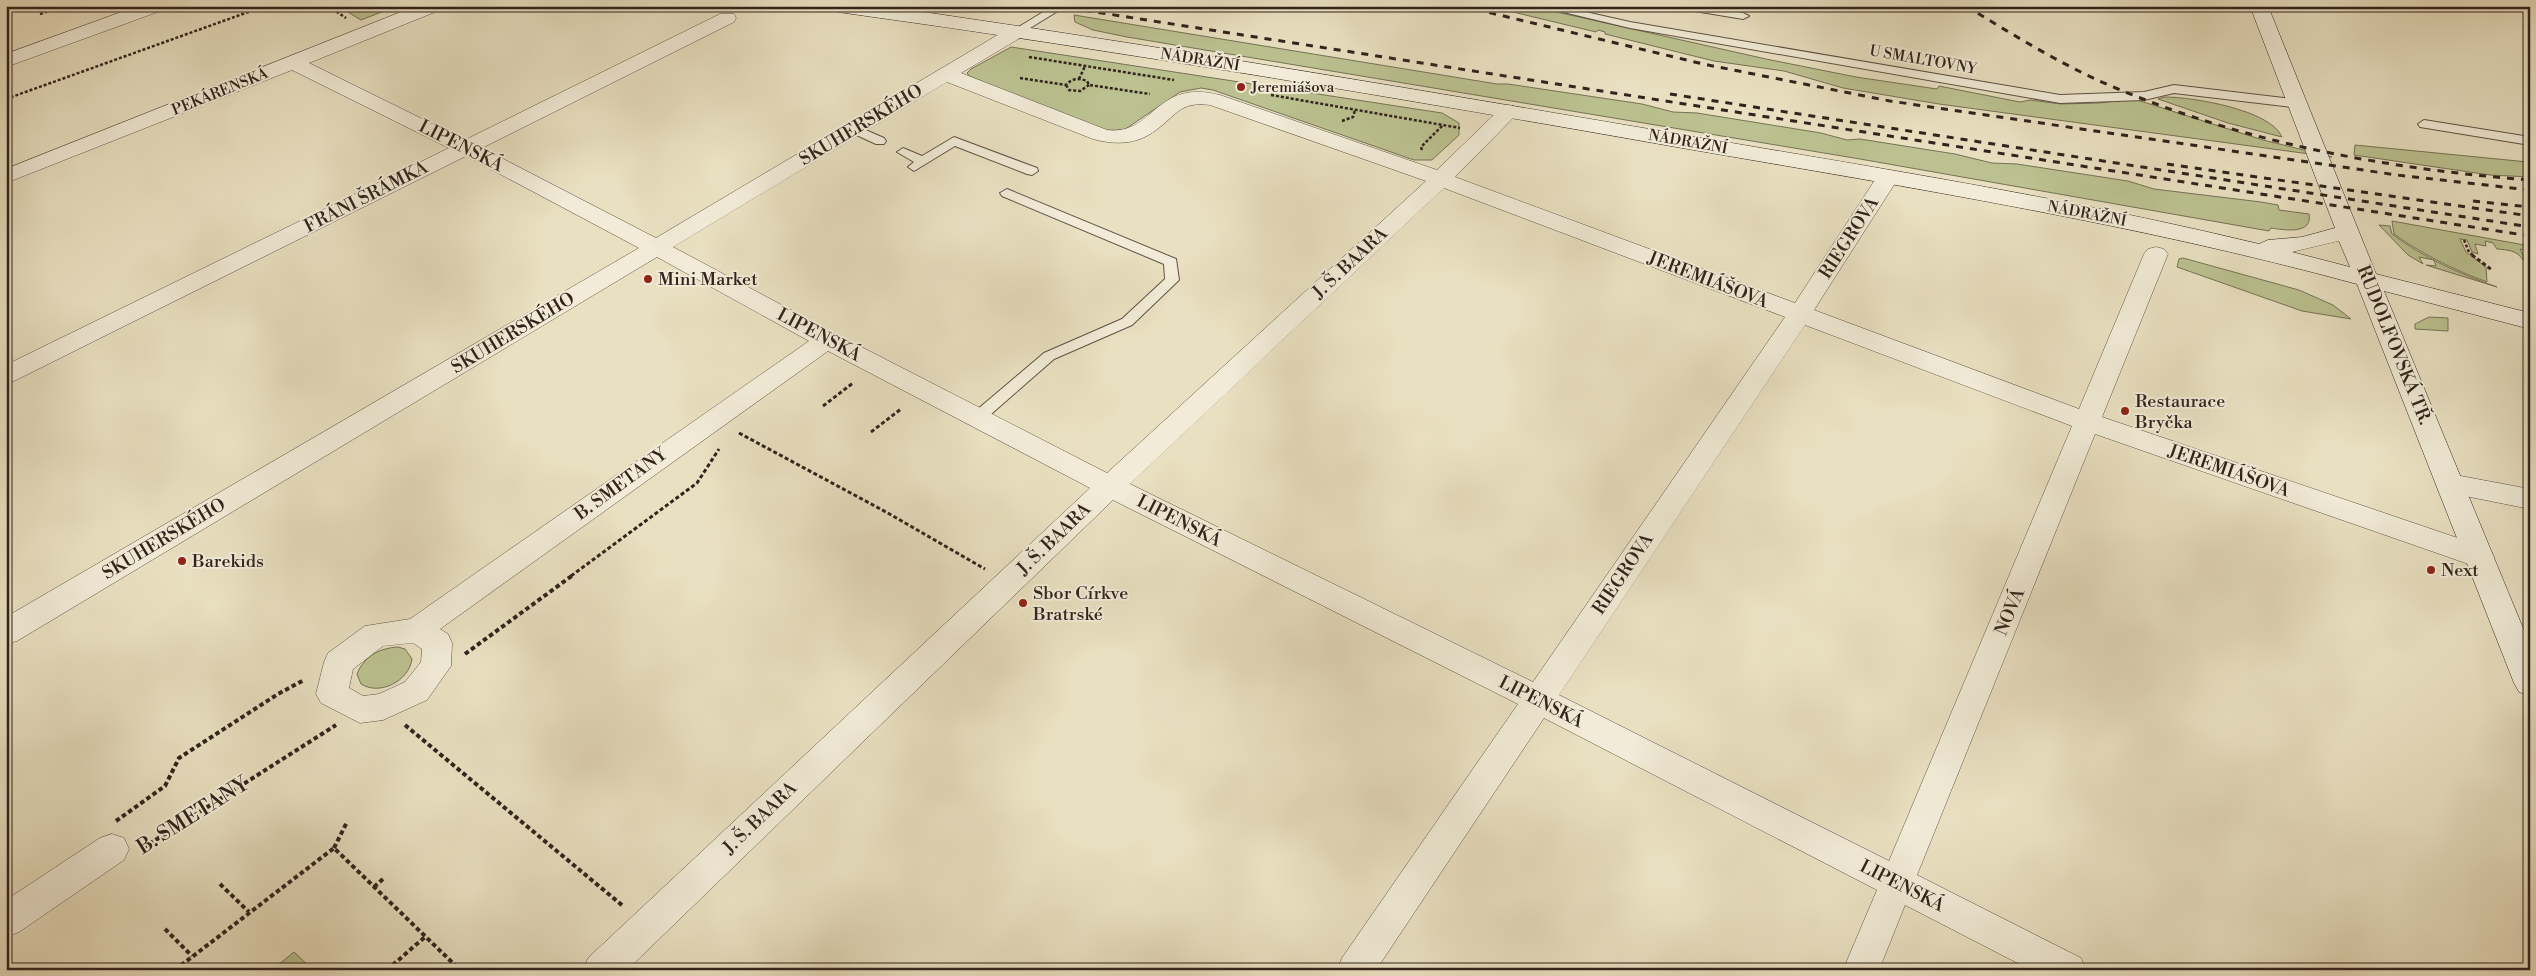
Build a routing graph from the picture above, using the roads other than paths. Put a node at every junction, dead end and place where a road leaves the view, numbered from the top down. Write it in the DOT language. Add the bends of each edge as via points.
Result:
graph roads {
  1 [pos="156,6"];
  2 [pos="434,6"];
  3 [pos="838,6"];
  4 [pos="1061,6"];
  5 [pos="1543,6"];
  6 [pos="1683,6"];
  7 [pos="2259,6"];
  8 [pos="727,18"];
  9 [pos="1742,19"];
  10 [pos="1018,31"];
  11 [pos="1735,44"];
  12 [pos="6,61"];
  13 [pos="294,63"];
  14 [pos="945,74"];
  15 [pos="2300,104"];
  16 [pos="1509,111"];
  17 [pos="2424,124"];
  18 [pos="854,129"];
  19 [pos="880,141"];
  20 [pos="2530,141"];
  21 [pos="464,148"];
  22 [pos="903,152"];
  23 [pos="1032,171"];
  24 [pos="6,177"];
  25 [pos="1888,177"];
  26 [pos="1441,179"];
  27 [pos="1007,193"];
  28 [pos="2347,232"];
  29 [pos="657,248"];
  30 [pos="2247,248"];
  31 [pos="2156,254"];
  32 [pos="2369,281"];
  33 [pos="1800,314"];
  34 [pos="2530,321"];
  35 [pos="827,340"];
  36 [pos="6,376"];
  37 [pos="977,418"];
  38 [pos="2088,422"];
  39 [pos="2450,484"];
  40 [pos="1110,486"];
  41 [pos="2530,500"];
  42 [pos="2480,558"];
  43 [pos="10,623"];
  44 [pos="417,630"];
  45 [pos="2530,683"];
  46 [pos="1538,700"];
  47 [pos="112,849"];
  48 [pos="1896,884"];
  49 [pos="6,920"];
  50 [pos="601,970"];
  51 [pos="1355,970"];
  52 [pos="1862,970"];
  53 [pos="2068,970"];
  1 -- 12 [label="street"];
  2 -- 13 [label="street, PEKÁRENSKÁ"];
  3 -- 10 [label="street, NÁDRAŽNÍ"];
  4 -- 10 [label="lane"];
  5 -- 11 [label="lane, U SMALTOVNY"];
  6 -- 9 [label="lane"];
  7 -- 15 [label="street, RUDOLFOVSKÁ TŘ."];
  8 -- 21 [label="street, FRÁNI ŠRÁMKA"];
  9 -- 11 [label="lane"];
  10 -- 14 [label="street, SKUHERSKÉHO"];
  10 -- 16 [label="street, NÁDRAŽNÍ"];
  11 -- 15 [label="lane, U SMALTOVNY" via="2060,100 2144,96 2174,89"];
  13 -- 21 [label="street, LIPENSKÁ"];
  13 -- 24 [label="street, PEKÁRENSKÁ"];
  14 -- 18 [label="street, SKUHERSKÉHO"];
  14 -- 26 [label="street, JEREMIÁŠOVA" via="1100,135 1114,137 1129,136 1141,130 1177,101 1200,96 1213,98"];
  15 -- 28 [label="street, RUDOLFOVSKÁ TŘ."];
  16 -- 25 [label="street, NÁDRAŽNÍ"];
  16 -- 26 [label="street, J. Š. BAARA"];
  17 -- 20 [label="lane"];
  18 -- 19 [label="lane"];
  18 -- 29 [label="street, SKUHERSKÉHO"];
  21 -- 29 [label="street, LIPENSKÁ"];
  21 -- 36 [label="street, FRÁNI ŠRÁMKA"];
  22 -- 23 [label="lane" via="918,164 954,141"];
  25 -- 30 [label="street, NÁDRAŽNÍ" via="2169,230"];
  25 -- 33 [label="street, RIEGROVA"];
  26 -- 33 [label="street, JEREMIÁŠOVA"];
  26 -- 40 [label="street, J. Š. BAARA"];
  27 -- 37 [label="lane" via="1171,262 1172,280 1127,322 1049,356"];
  28 -- 30 [label="street" via="2303,244"];
  28 -- 32 [label="street, RUDOLFOVSKÁ TŘ."];
  29 -- 35 [label="street, LIPENSKÁ"];
  29 -- 43 [label="street, SKUHERSKÉHO"];
  30 -- 32 [label="street, NÁDRAŽNÍ"];
  31 -- 38 [label="street, NOVÁ"];
  32 -- 34 [label="street, NÁDRAŽNÍ"];
  32 -- 39 [label="street, RUDOLFOVSKÁ TŘ."];
  33 -- 38 [label="street, JEREMIÁŠOVA"];
  33 -- 46 [label="street, RIEGROVA"];
  35 -- 37 [label="street, LIPENSKÁ"];
  35 -- 44 [label="street, B. SMETANY"];
  37 -- 40 [label="street, LIPENSKÁ"];
  38 -- 42 [label="street, JEREMIÁŠOVA"];
  38 -- 48 [label="street, NOVÁ"];
  39 -- 41 [label="street"];
  39 -- 42 [label="street, RUDOLFOVSKÁ TŘ."];
  40 -- 46 [label="street, LIPENSKÁ"];
  40 -- 50 [label="street, J. Š. BAARA"];
  42 -- 45 [label="street, RUDOLFOVSKÁ TŘ."];
  44 -- 44 [label="street, B. SMETANY" via="436,643 436,666 416,691 371,709 332,694 339,662 376,635"];
  46 -- 48 [label="street, LIPENSKÁ"];
  46 -- 51 [label="street, RIEGROVA"];
  47 -- 49 [label="street, B. SMETANY"];
  48 -- 52 [label="street, NOVÁ"];
  48 -- 53 [label="street, LIPENSKÁ"];
}
